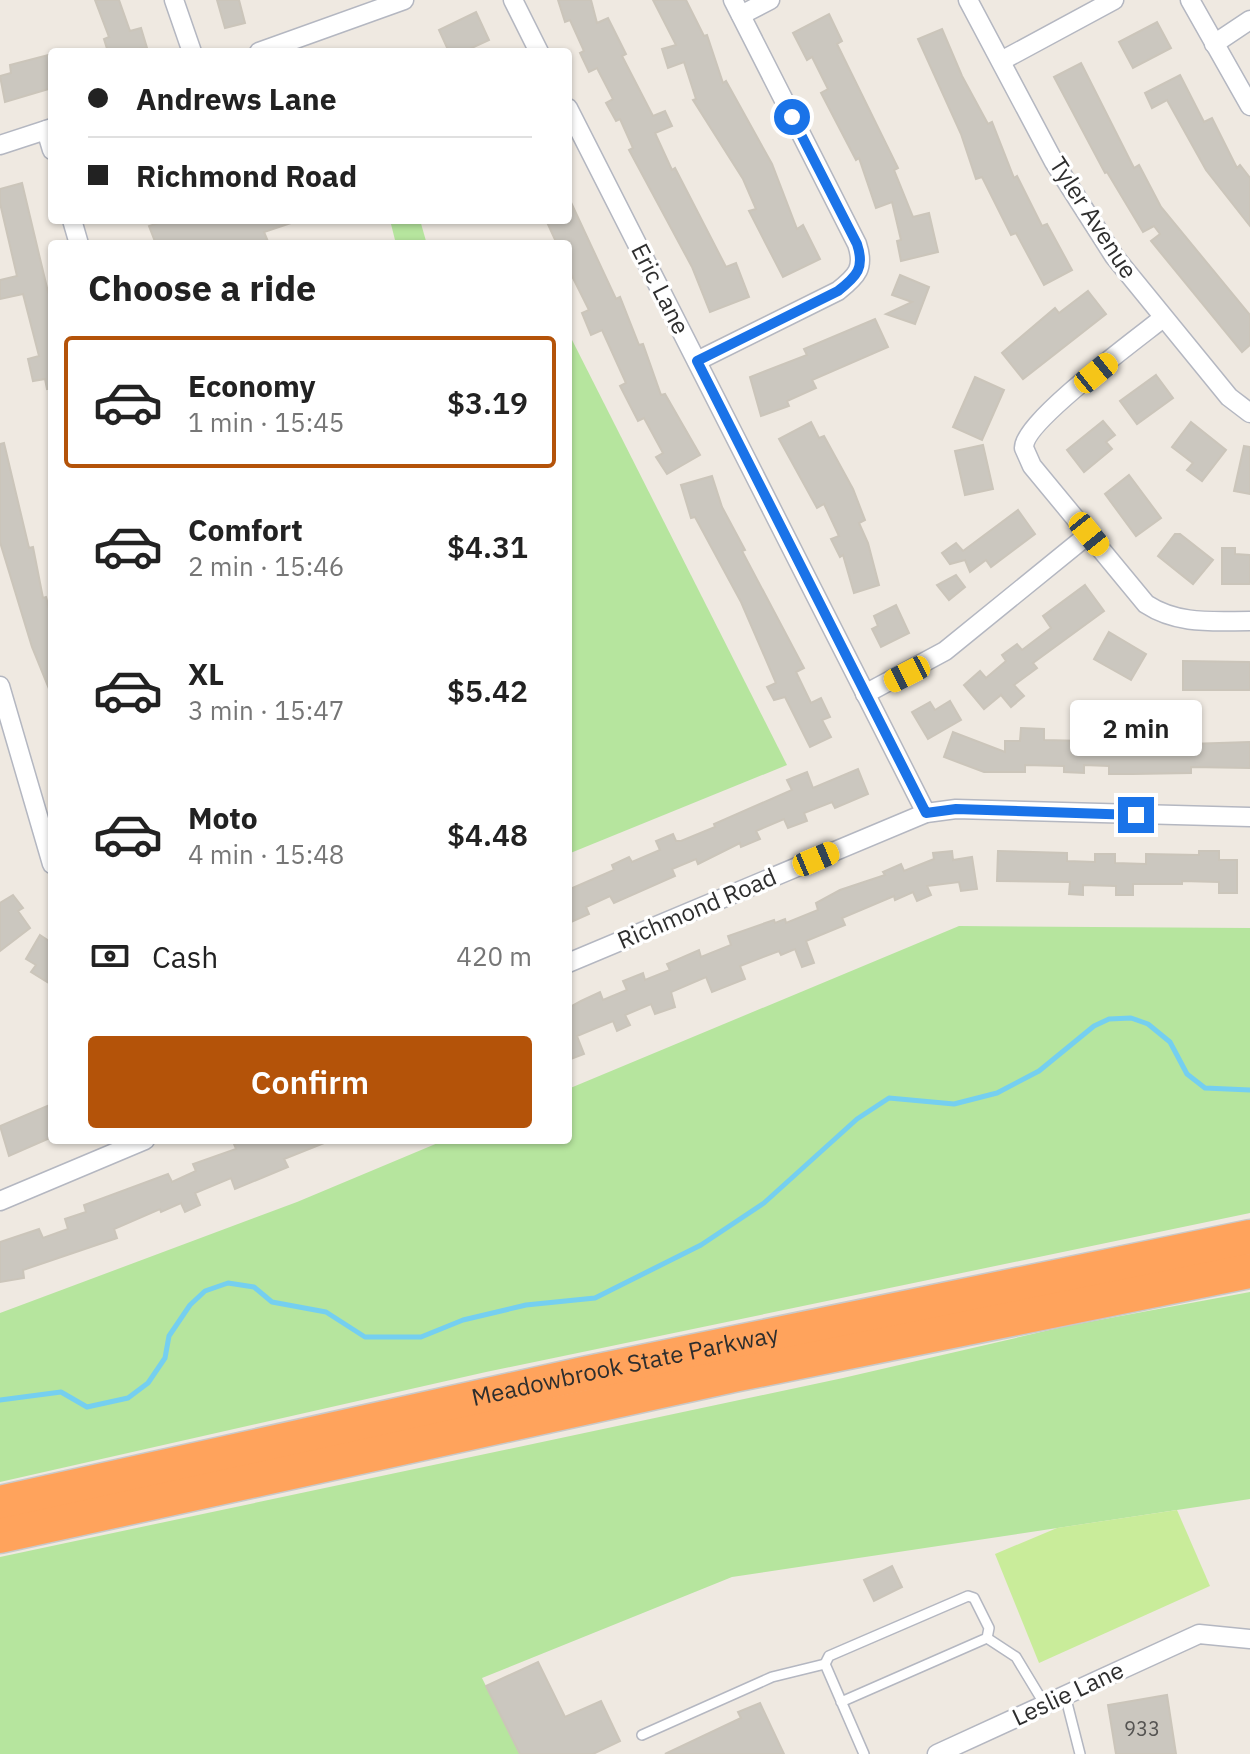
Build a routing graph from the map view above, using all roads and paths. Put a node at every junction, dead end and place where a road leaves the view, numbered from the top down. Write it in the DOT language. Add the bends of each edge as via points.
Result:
graph roads {
  1 [pos="174,0"];
  2 [pos="404,0"];
  3 [pos="513,0"];
  4 [pos="770,0"];
  5 [pos="968,0"];
  6 [pos="1114,0"];
  7 [pos="1190,0"];
  8 [pos="737,8"];
  9 [pos="1250,20"];
  10 [pos="1214,44"];
  11 [pos="191,48"];
  12 [pos="270,48"];
  13 [pos="537,48"];
  14 [pos="1001,61"];
  15 [pos="1250,106"];
  16 [pos="572,116"];
  17 [pos="48,129"];
  18 [pos="0,145"];
  19 [pos="1163,318"];
  20 [pos="697,361"];
  21 [pos="1250,413"];
  22 [pos="1089,534"];
  23 [pos="1250,621"];
  24 [pos="0,686"];
  25 [pos="865,694"];
  26 [pos="926,813"];
  27 [pos="1250,817"];
  28 [pos="48,850"];
  29 [pos="572,961"];
  30 [pos="135,1144"];
  31 [pos="0,1201"];
  32 [pos="1250,1237"];
  33 [pos="1250,1271"];
  34 [pos="0,1503"];
  35 [pos="0,1536"];
  36 [pos="987,1638"];
  37 [pos="1250,1639"];
  38 [pos="825,1664"];
  39 [pos="1065,1695"];
  40 [pos="841,1702"];
  41 [pos="1045,1705"];
  42 [pos="642,1735"];
  43 [pos="1078,1753"];
  44 [pos="864,1754"];
  45 [pos="937,1754"];
  1 -- 11 [label="street"];
  2 -- 12 [label="street"];
  3 -- 13 [label="street"];
  4 -- 8 [label="street"];
  5 -- 14 [label="street, Tyler Avenue"];
  6 -- 14 [label="street"];
  7 -- 10 [label="street"];
  8 -- 20 [label="street" via="857,244 862,266 838,291"];
  9 -- 10 [label="street"];
  10 -- 15 [label="street"];
  14 -- 19 [label="street, Tyler Avenue" via="1078,201"];
  16 -- 20 [label="street, Eric Lane"];
  17 -- 18 [label="street"];
  19 -- 21 [label="street, Tyler Avenue" via="1229,397"];
  19 -- 22 [label="street" via="1051,409 1025,438 1032,466"];
  20 -- 25 [label="street, Eric Lane"];
  22 -- 23 [label="street" via="1146,604 1165,617"];
  22 -- 25 [label="street" via="945,651"];
  24 -- 28 [label="street"];
  25 -- 26 [label="street, Eric Lane"];
  26 -- 27 [label="street, Richmond Road" via="956,809"];
  26 -- 29 [label="street, Richmond Road"];
  30 -- 31 [label="street"];
  32 -- 34 [label="highway, Meadowbrook State Parkway" via="583,1374"];
  33 -- 35 [label="highway, Meadowbrook State Parkway" via="734,1375"];
  36 -- 38 [label="lane" via="989,1628 968,1596 829,1656"];
  36 -- 40 [label="lane"];
  36 -- 41 [label="lane" via="1016,1657"];
  37 -- 39 [label="street, Leslie Lane" via="1199,1634"];
  38 -- 40 [label="lane"];
  38 -- 42 [label="lane" via="772,1677"];
  39 -- 41 [label="street, Leslie Lane"];
  39 -- 43 [label="lane"];
  40 -- 44 [label="lane"];
  41 -- 45 [label="street, Leslie Lane"];
}
